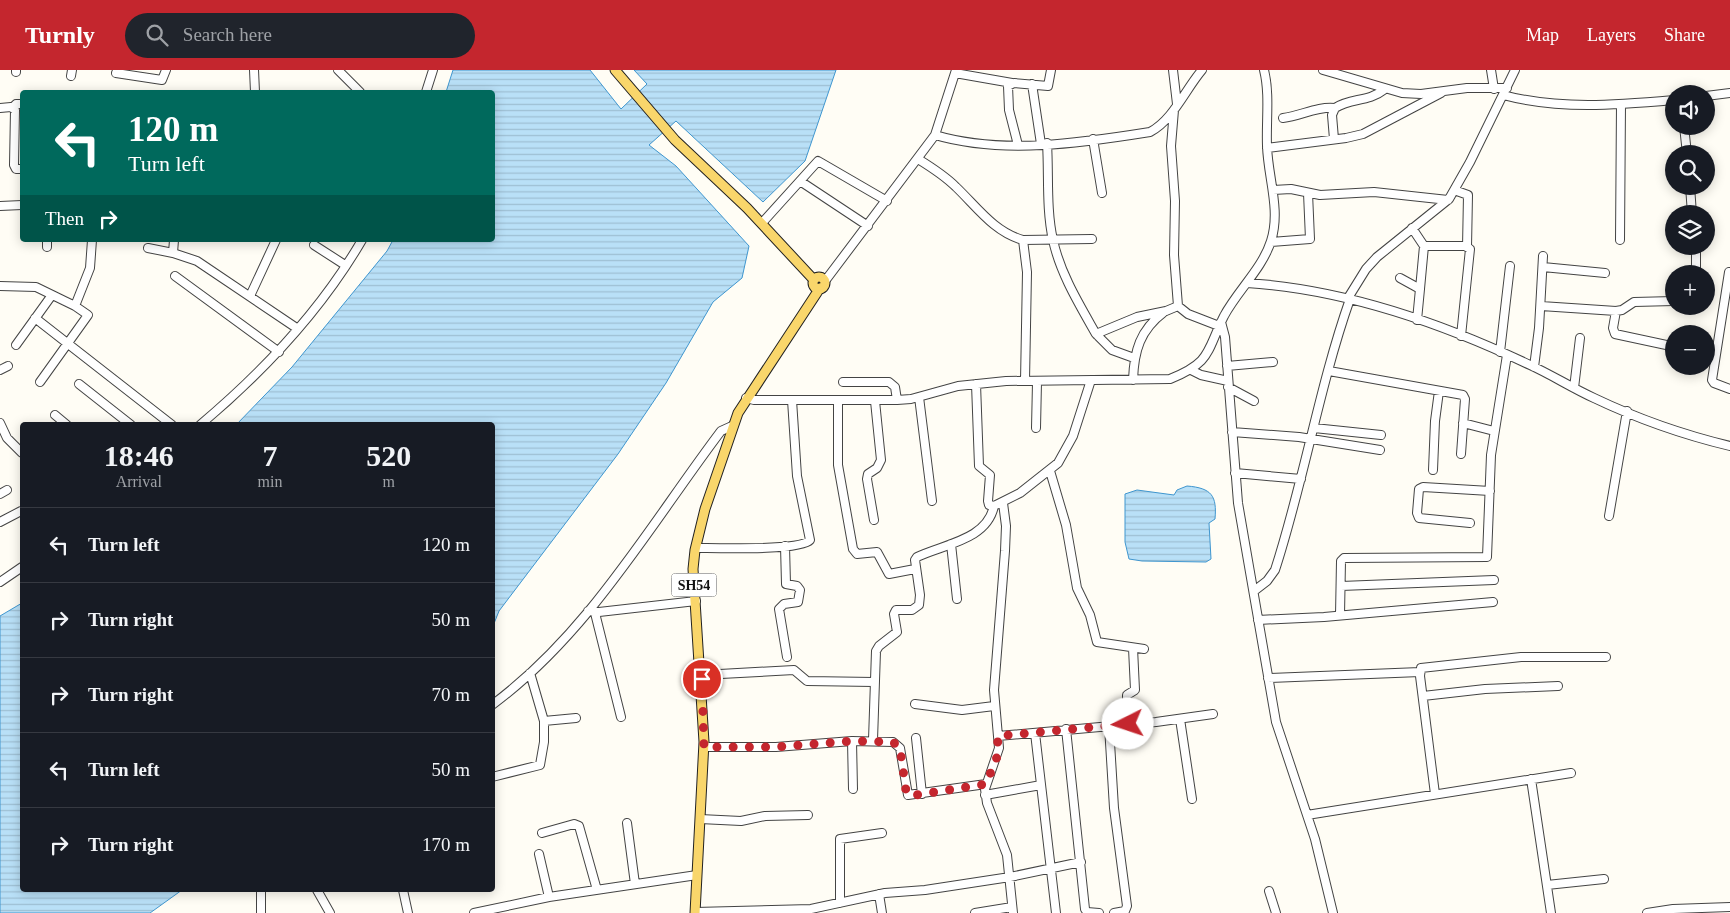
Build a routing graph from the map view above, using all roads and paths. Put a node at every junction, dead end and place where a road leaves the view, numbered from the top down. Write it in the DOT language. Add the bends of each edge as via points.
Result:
graph roads {
  1 [pos="166,70"];
  2 [pos="254,70"];
  3 [pos="338,70"];
  4 [pos="433,70"];
  5 [pos="615,70"];
  6 [pos="1051,70"];
  7 [pos="1173,70"];
  8 [pos="1202,70"];
  9 [pos="1264,70"];
  10 [pos="1323,70"];
  11 [pos="1491,70"];
  12 [pos="1514,70"];
  13 [pos="955,71"];
  14 [pos="1336,72"];
  15 [pos="116,73"];
  16 [pos="1012,83"];
  17 [pos="1032,84"];
  18 [pos="1384,89"];
  19 [pos="1494,89"];
  20 [pos="255,90"];
  21 [pos="358,90"];
  22 [pos="427,90"];
  23 [pos="1505,91"];
  24 [pos="1442,92"];
  25 [pos="1730,93"];
  26 [pos="1715,95"];
  27 [pos="1665,101"];
  28 [pos="20,104"];
  29 [pos="1621,104"];
  30 [pos="1175,107"];
  31 [pos="0,108"];
  32 [pos="13,108"];
  33 [pos="1335,108"];
  34 [pos="1284,118"];
  35 [pos="935,135"];
  36 [pos="1093,139"];
  37 [pos="1334,139"];
  38 [pos="1044,144"];
  39 [pos="1018,145"];
  40 [pos="1267,148"];
  41 [pos="918,159"];
  42 [pos="20,169"];
  43 [pos="800,182"];
  44 [pos="1273,190"];
  45 [pos="1454,190"];
  46 [pos="1102,193"];
  47 [pos="1308,193"];
  48 [pos="887,200"];
  49 [pos="1448,200"];
  50 [pos="20,205"];
  51 [pos="0,206"];
  52 [pos="762,223"];
  53 [pos="868,226"];
  54 [pos="1412,228"];
  55 [pos="1052,238"];
  56 [pos="1092,239"];
  57 [pos="1023,240"];
  58 [pos="1620,240"];
  59 [pos="92,242"];
  60 [pos="174,242"];
  61 [pos="275,242"];
  62 [pos="361,242"];
  63 [pos="1271,242"];
  64 [pos="314,245"];
  65 [pos="1424,246"];
  66 [pos="1467,246"];
  67 [pos="148,248"];
  68 [pos="173,253"];
  69 [pos="1543,256"];
  70 [pos="345,265"];
  71 [pos="1510,266"];
  72 [pos="1543,267"];
  73 [pos="1729,272"];
  74 [pos="1605,273"];
  75 [pos="175,276"];
  76 [pos="1400,278"];
  77 [pos="1247,283"];
  78 [pos="823,284"];
  79 [pos="0,286"];
  80 [pos="1420,289"];
  81 [pos="52,295"];
  82 [pos="250,296"];
  83 [pos="1349,298"];
  84 [pos="1665,301"];
  85 [pos="75,306"];
  86 [pos="1178,306"];
  87 [pos="1541,306"];
  88 [pos="1166,311"];
  89 [pos="1616,311"];
  90 [pos="35,318"];
  91 [pos="1417,320"];
  92 [pos="1220,324"];
  93 [pos="298,329"];
  94 [pos="1096,334"];
  95 [pos="1461,336"];
  96 [pos="1580,338"];
  97 [pos="16,345"];
  98 [pos="68,345"];
  99 [pos="1665,345"];
  100 [pos="279,352"];
  101 [pos="1503,354"];
  102 [pos="1134,358"];
  103 [pos="1273,362"];
  104 [pos="8,366"];
  105 [pos="1226,366"];
  106 [pos="1534,367"];
  107 [pos="0,370"];
  108 [pos="1191,370"];
  109 [pos="1329,371"];
  110 [pos="1091,380"];
  111 [pos="1133,380"];
  112 [pos="1025,381"];
  113 [pos="40,382"];
  114 [pos="843,382"];
  115 [pos="1037,382"];
  116 [pos="79,384"];
  117 [pos="976,384"];
  118 [pos="1228,384"];
  119 [pos="1574,388"];
  120 [pos="1730,389"];
  121 [pos="1439,391"];
  122 [pos="919,397"];
  123 [pos="746,398"];
  124 [pos="792,400"];
  125 [pos="897,400"];
  126 [pos="838,401"];
  127 [pos="875,401"];
  128 [pos="1254,401"];
  129 [pos="1627,411"];
  130 [pos="55,415"];
  131 [pos="63,422"];
  132 [pos="127,422"];
  133 [pos="168,422"];
  134 [pos="204,422"];
  135 [pos="0,423"];
  136 [pos="1463,423"];
  137 [pos="732,426"];
  138 [pos="1036,428"];
  139 [pos="1314,428"];
  140 [pos="1494,431"];
  141 [pos="1232,432"];
  142 [pos="1382,435"];
  143 [pos="1311,440"];
  144 [pos="1730,446"];
  145 [pos="1380,450"];
  146 [pos="20,451"];
  147 [pos="1461,454"];
  148 [pos="1433,470"];
  149 [pos="1050,471"];
  150 [pos="1235,473"];
  151 [pos="1301,479"];
  152 [pos="1490,491"];
  153 [pos="932,502"];
  154 [pos="1003,503"];
  155 [pos="994,506"];
  156 [pos="20,512"];
  157 [pos="1609,516"];
  158 [pos="874,520"];
  159 [pos="0,522"];
  160 [pos="1470,523"];
  161 [pos="951,544"];
  162 [pos="785,546"];
  163 [pos="696,548"];
  164 [pos="20,568"];
  165 [pos="915,569"];
  166 [pos="1494,580"];
  167 [pos="0,582"];
  168 [pos="1340,586"];
  169 [pos="1254,591"];
  170 [pos="957,599"];
  171 [pos="696,601"];
  172 [pos="1494,602"];
  173 [pos="591,612"];
  174 [pos="1340,615"];
  175 [pos="1258,620"];
  176 [pos="1133,648"];
  177 [pos="1144,649"];
  178 [pos="787,657"];
  179 [pos="1606,657"];
  180 [pos="1420,672"];
  181 [pos="530,673"];
  182 [pos="702,675"];
  183 [pos="1268,678"];
  184 [pos="874,682"];
  185 [pos="1558,686"];
  186 [pos="1423,696"];
  187 [pos="495,702"];
  188 [pos="914,704"];
  189 [pos="994,706"];
  190 [pos="1213,714"];
  191 [pos="621,717"];
  192 [pos="576,718"];
  193 [pos="1180,719"];
  194 [pos="544,721"];
  195 [pos="1128,724"];
  196 [pos="1109,726"];
  197 [pos="1066,729"];
  198 [pos="1035,733"];
  199 [pos="998,736"];
  200 [pos="916,738"];
  201 [pos="873,740"];
  202 [pos="852,741"];
  203 [pos="704,747"];
  204 [pos="1571,773"];
  205 [pos="495,776"];
  206 [pos="1531,779"];
  207 [pos="986,784"];
  208 [pos="1041,785"];
  209 [pos="852,789"];
  210 [pos="922,794"];
  211 [pos="1435,794"];
  212 [pos="985,795"];
  213 [pos="1192,799"];
  214 [pos="808,815"];
  215 [pos="1308,815"];
  216 [pos="700,819"];
  217 [pos="627,823"];
  218 [pos="542,833"];
  219 [pos="882,833"];
  220 [pos="539,854"];
  221 [pos="1080,862"];
  222 [pos="1051,870"];
  223 [pos="697,875"];
  224 [pos="1010,877"];
  225 [pos="1604,880"];
  226 [pos="635,884"];
  227 [pos="1547,885"];
  228 [pos="597,890"];
  229 [pos="1269,891"];
  230 [pos="261,892"];
  231 [pos="318,892"];
  232 [pos="403,892"];
  233 [pos="878,894"];
  234 [pos="549,897"];
  235 [pos="840,903"];
  236 [pos="1730,907"];
  237 [pos="1012,910"];
  238 [pos="261,913"];
  239 [pos="330,913"];
  240 [pos="408,913"];
  241 [pos="474,913"];
  242 [pos="695,913"];
  243 [pos="882,913"];
  244 [pos="975,913"];
  245 [pos="1056,913"];
  246 [pos="1099,913"];
  247 [pos="1114,913"];
  248 [pos="1276,913"];
  249 [pos="1333,913"];
  250 [pos="1551,913"];
  251 [pos="1647,913"];
  1 -- 15 [label="street" via="162,80"];
  2 -- 20 [label="street"];
  3 -- 21 [label="street"];
  4 -- 22 [label="street"];
  5 -- 52 [label="main road" via="675,140"];
  6 -- 17 [label="street" via="1048,86"];
  7 -- 30 [label="street"];
  8 -- 30 [label="street"];
  9 -- 40 [label="street"];
  10 -- 14 [label="street"];
  11 -- 19 [label="street"];
  12 -- 23 [label="street"];
  13 -- 16 [label="street"];
  13 -- 35 [label="street"];
  14 -- 18 [label="street"];
  16 -- 17 [label="street"];
  16 -- 39 [label="street" via="1008,86 1008,96"];
  17 -- 38 [label="street"];
  18 -- 24 [label="street" via="1421,94"];
  18 -- 33 [label="street" via="1371,98"];
  19 -- 23 [label="street"];
  19 -- 24 [label="street" via="1467,88"];
  23 -- 29 [label="street" via="1552,104"];
  23 -- 45 [label="street"];
  24 -- 37 [label="street" via="1377,129"];
  25 -- 26 [label="street"];
  27 -- 29 [label="street"];
  28 -- 32 [label="street"];
  29 -- 58 [label="street"];
  30 -- 36 [label="street" via="1150,132"];
  30 -- 86 [label="street" via="1171,146"];
  31 -- 32 [label="street"];
  32 -- 42 [label="street" via="16,112 14,165"];
  33 -- 34 [label="street" via="1320,108"];
  33 -- 37 [label="street" via="1332,114"];
  35 -- 39 [label="street" via="968,142"];
  35 -- 41 [label="street"];
  36 -- 38 [label="street"];
  36 -- 46 [label="street"];
  37 -- 40 [label="street"];
  38 -- 39 [label="street"];
  38 -- 55 [label="street"];
  40 -- 44 [label="street"];
  41 -- 48 [label="street"];
  41 -- 57 [label="street" via="955,186 992,224"];
  43 -- 48 [label="street" via="818,161"];
  43 -- 52 [label="street"];
  43 -- 53 [label="street"];
  44 -- 47 [label="street" via="1292,189"];
  44 -- 63 [label="street"];
  45 -- 49 [label="street"];
  45 -- 66 [label="street" via="1468,195"];
  47 -- 49 [label="street" via="1374,192"];
  47 -- 63 [label="street" via="1310,239"];
  48 -- 53 [label="street"];
  49 -- 54 [label="street"];
  50 -- 51 [label="street"];
  52 -- 78 [label="main road" via="814,280 814,286"];
  53 -- 78 [label="street"];
  54 -- 65 [label="street"];
  54 -- 83 [label="street" via="1366,269"];
  55 -- 56 [label="street"];
  55 -- 57 [label="street"];
  55 -- 94 [label="street" via="1062,269"];
  57 -- 112 [label="street" via="1027,272"];
  59 -- 85 [label="street" via="90,268"];
  60 -- 68 [label="street"];
  61 -- 82 [label="street"];
  62 -- 70 [label="street"];
  63 -- 77 [label="street"];
  64 -- 70 [label="street"];
  65 -- 66 [label="street"];
  65 -- 80 [label="street"];
  66 -- 95 [label="street" via="1470,253"];
  67 -- 68 [label="street"];
  68 -- 82 [label="street" via="197,261"];
  69 -- 72 [label="street"];
  70 -- 93 [label="street"];
  71 -- 101 [label="street"];
  72 -- 74 [label="street"];
  72 -- 87 [label="street"];
  73 -- 120 [label="street" via="1712,380"];
  75 -- 100 [label="street"];
  76 -- 80 [label="street"];
  77 -- 83 [label="street" via="1281,285"];
  77 -- 92 [label="street"];
  78 -- 123 [label="main road, SH54"];
  79 -- 81 [label="street" via="29,286"];
  80 -- 91 [label="street"];
  81 -- 85 [label="street"];
  81 -- 90 [label="street"];
  82 -- 93 [label="street"];
  83 -- 91 [label="street"];
  83 -- 109 [label="street"];
  84 -- 89 [label="street" via="1634,302"];
  85 -- 98 [label="street" via="88,316"];
  86 -- 88 [label="street"];
  86 -- 92 [label="street" via="1188,314"];
  87 -- 89 [label="street"];
  87 -- 106 [label="street"];
  88 -- 94 [label="street" via="1137,317"];
  88 -- 102 [label="street" via="1147,328"];
  89 -- 99 [label="street" via="1615,334"];
  90 -- 97 [label="street"];
  90 -- 98 [label="street"];
  91 -- 95 [label="street"];
  92 -- 105 [label="street"];
  92 -- 108 [label="street" via="1207,355"];
  93 -- 100 [label="street"];
  94 -- 102 [label="street" via="1112,350"];
  95 -- 101 [label="street"];
  96 -- 119 [label="street"];
  98 -- 113 [label="street"];
  98 -- 133 [label="street"];
  100 -- 134 [label="street"];
  101 -- 106 [label="street"];
  101 -- 140 [label="street"];
  102 -- 111 [label="street"];
  103 -- 105 [label="street"];
  104 -- 107 [label="street"];
  105 -- 118 [label="street"];
  106 -- 119 [label="street"];
  108 -- 111 [label="street" via="1170,379"];
  108 -- 118 [label="street"];
  109 -- 121 [label="street"];
  109 -- 139 [label="street"];
  110 -- 111 [label="street"];
  110 -- 115 [label="street"];
  110 -- 149 [label="street" via="1073,436 1058,464"];
  112 -- 115 [label="street"];
  112 -- 117 [label="street"];
  114 -- 125 [label="street" via="888,382 895,387"];
  115 -- 138 [label="street"];
  116 -- 132 [label="street"];
  117 -- 122 [label="street"];
  117 -- 155 [label="street" via="979,466 990,475 988,501"];
  118 -- 128 [label="street"];
  118 -- 141 [label="street"];
  119 -- 129 [label="street"];
  121 -- 136 [label="street" via="1464,396"];
  121 -- 148 [label="street"];
  122 -- 125 [label="street"];
  122 -- 153 [label="street"];
  123 -- 124 [label="street"];
  123 -- 137 [label="main road, SH54"];
  124 -- 126 [label="street"];
  124 -- 162 [label="street" via="799,490 810,540 800,545"];
  125 -- 127 [label="street"];
  126 -- 127 [label="street"];
  126 -- 165 [label="street" via="838,465 853,549 857,554 877,552 889,574"];
  127 -- 158 [label="street" via="881,460 867,479"];
  129 -- 144 [label="street"];
  129 -- 157 [label="street"];
  130 -- 131 [label="street"];
  135 -- 146 [label="street" via="7,438"];
  136 -- 140 [label="street"];
  136 -- 147 [label="street"];
  137 -- 163 [label="main road, SH54"];
  137 -- 173 [label="street" via="721,431"];
  139 -- 142 [label="street"];
  139 -- 143 [label="street"];
  140 -- 152 [label="street"];
  141 -- 143 [label="street"];
  141 -- 150 [label="street"];
  143 -- 145 [label="street"];
  143 -- 151 [label="street"];
  149 -- 154 [label="street"];
  149 -- 176 [label="street" via="1066,525 1077,588 1090,615 1097,642"];
  150 -- 151 [label="street"];
  150 -- 169 [label="street"];
  151 -- 169 [label="street" via="1275,570"];
  152 -- 160 [label="street" via="1419,488 1419,518"];
  152 -- 168 [label="street" via="1486,558 1344,558 1341,560"];
  154 -- 155 [label="street"];
  154 -- 189 [label="street" via="1005,551"];
  155 -- 161 [label="street" via="985,526"];
  156 -- 159 [label="street"];
  161 -- 165 [label="street" via="917,557"];
  161 -- 170 [label="street"];
  162 -- 163 [label="street"];
  162 -- 178 [label="street" via="786,584 800,590 798,602 784,604 779,609"];
  163 -- 171 [label="main road, SH54"];
  164 -- 167 [label="street"];
  165 -- 184 [label="street" via="920,601 912,610 896,610 897,632 876,651"];
  166 -- 168 [label="street"];
  168 -- 174 [label="street"];
  169 -- 175 [label="street"];
  171 -- 173 [label="street"];
  171 -- 182 [label="main road, SH54"];
  172 -- 174 [label="street"];
  173 -- 181 [label="street"];
  173 -- 191 [label="street"];
  174 -- 175 [label="street"];
  175 -- 183 [label="street"];
  176 -- 177 [label="street"];
  176 -- 195 [label="street" via="1135,690 1127,695"];
  179 -- 180 [label="street" via="1521,657 1426,666"];
  180 -- 183 [label="street"];
  180 -- 186 [label="street"];
  181 -- 187 [label="street"];
  181 -- 194 [label="street"];
  182 -- 184 [label="street" via="794,670 807,681"];
  182 -- 203 [label="main road, SH54"];
  183 -- 215 [label="street" via="1276,722"];
  184 -- 201 [label="street"];
  185 -- 186 [label="street"];
  186 -- 211 [label="street"];
  188 -- 189 [label="street" via="962,710"];
  189 -- 199 [label="street"];
  190 -- 193 [label="street"];
  192 -- 194 [label="street"];
  193 -- 195 [label="street"];
  193 -- 213 [label="street"];
  194 -- 205 [label="street" via="540,765"];
  195 -- 196 [label="street"];
  196 -- 197 [label="street"];
  196 -- 247 [label="street" via="1114,808 1127,906 1125,911"];
  197 -- 198 [label="street"];
  197 -- 221 [label="street"];
  198 -- 199 [label="street"];
  198 -- 208 [label="street"];
  199 -- 207 [label="street" via="997,757"];
  200 -- 210 [label="street"];
  201 -- 202 [label="street"];
  201 -- 210 [label="street" via="898,744 907,793 910,796"];
  202 -- 203 [label="street" via="776,747"];
  202 -- 209 [label="street"];
  203 -- 216 [label="main road, SH54"];
  204 -- 206 [label="street"];
  206 -- 211 [label="street"];
  206 -- 227 [label="street"];
  207 -- 210 [label="street"];
  207 -- 212 [label="street"];
  208 -- 212 [label="street"];
  208 -- 222 [label="street"];
  211 -- 215 [label="street"];
  212 -- 224 [label="street" via="1005,845"];
  214 -- 216 [label="street" via="765,816 740,821"];
  215 -- 249 [label="street"];
  216 -- 223 [label="main road, SH54"];
  217 -- 226 [label="street"];
  218 -- 228 [label="street" via="574,824 579,826"];
  219 -- 235 [label="street" via="840,839"];
  220 -- 234 [label="street"];
  221 -- 222 [label="street"];
  221 -- 246 [label="street" via="1086,911"];
  222 -- 224 [label="street"];
  222 -- 245 [label="street"];
  223 -- 226 [label="street"];
  223 -- 242 [label="main road, SH54"];
  224 -- 233 [label="street"];
  224 -- 237 [label="street"];
  225 -- 227 [label="street"];
  226 -- 228 [label="street"];
  227 -- 250 [label="street"];
  228 -- 234 [label="street"];
  229 -- 248 [label="street"];
  230 -- 238 [label="street"];
  231 -- 239 [label="street"];
  232 -- 240 [label="street"];
  233 -- 235 [label="street"];
  233 -- 243 [label="street"];
  234 -- 241 [label="street"];
  235 -- 242 [label="street" via="811,909"];
  236 -- 251 [label="street"];
  237 -- 244 [label="street"];
}
